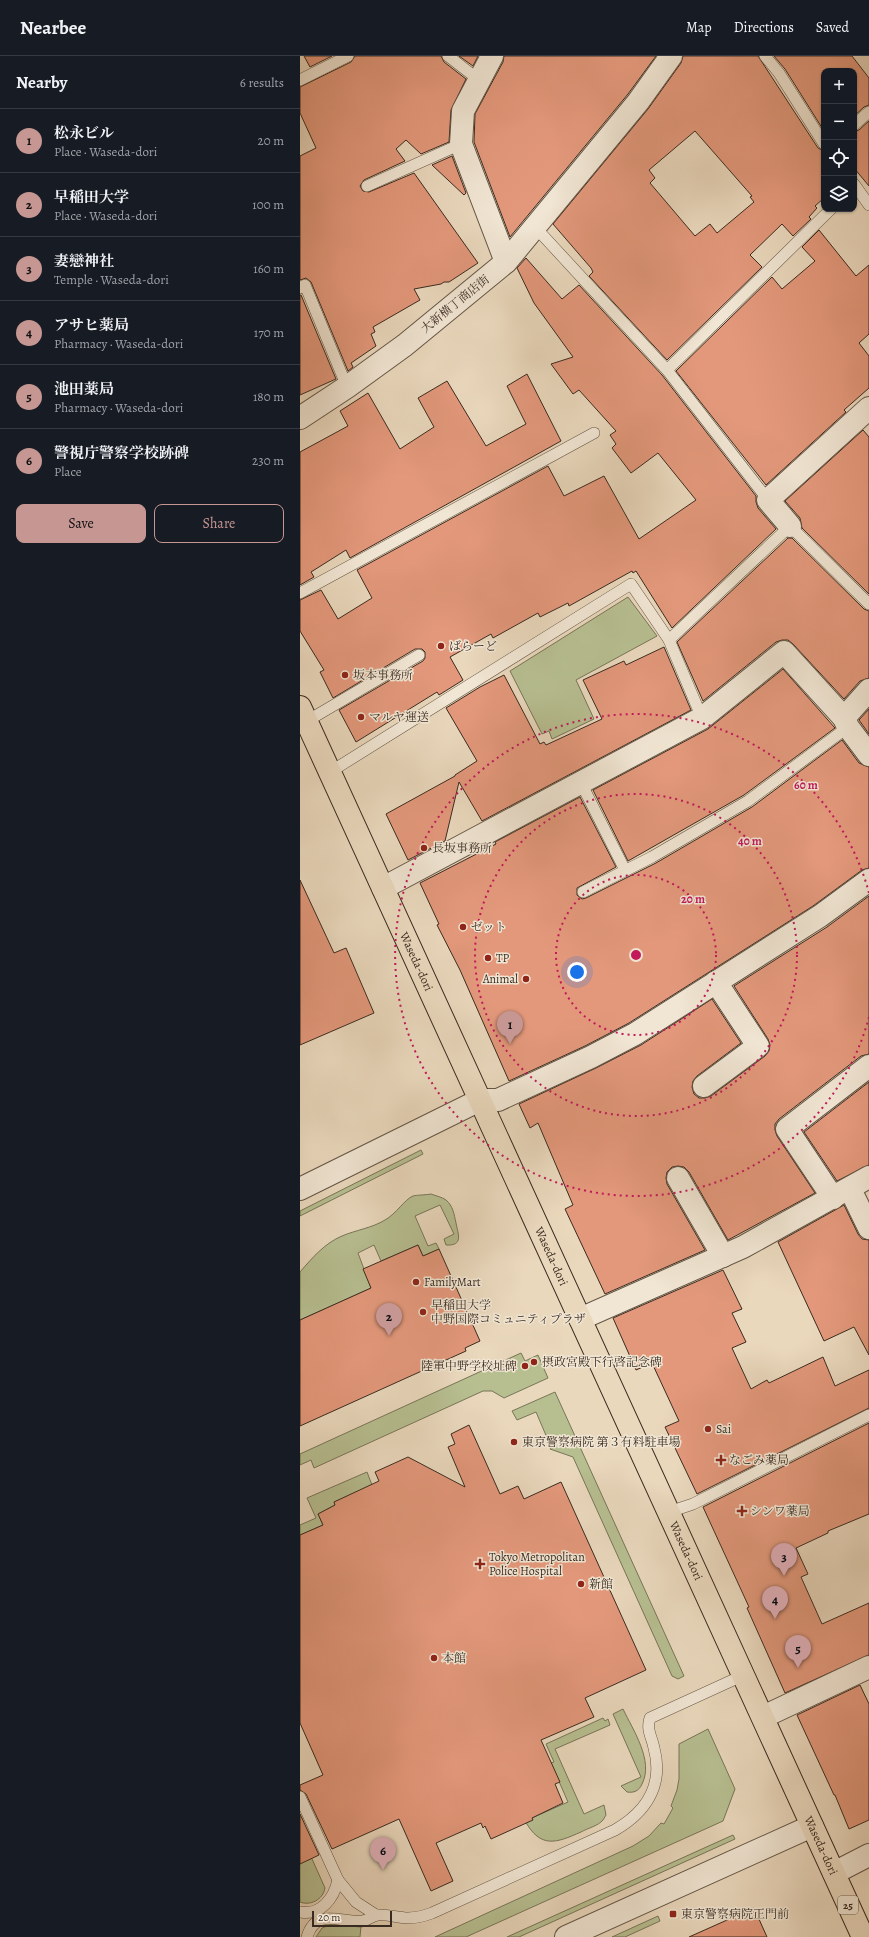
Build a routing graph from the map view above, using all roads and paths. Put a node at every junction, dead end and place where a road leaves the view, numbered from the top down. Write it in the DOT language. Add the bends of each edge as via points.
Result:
graph roads {
  1 [pos="348,56"];
  2 [pos="448,56"];
  3 [pos="492,56"];
  4 [pos="671,56"];
  5 [pos="765,56"];
  6 [pos="300,80"];
  7 [pos="479,80"];
  8 [pos="869,112"];
  9 [pos="857,122"];
  10 [pos="821,140"];
  11 [pos="461,144"];
  12 [pos="367,186"];
  13 [pos="857,189"];
  14 [pos="869,205"];
  15 [pos="828,212"];
  16 [pos="536,228"];
  17 [pos="506,262"];
  18 [pos="300,288"];
  19 [pos="667,370"];
  20 [pos="347,387"];
  21 [pos="869,408"];
  22 [pos="300,418"];
  23 [pos="594,433"];
  24 [pos="768,500"];
  25 [pos="790,526"];
  26 [pos="300,593"];
  27 [pos="869,604"];
  28 [pos="669,640"];
  29 [pos="419,655"];
  30 [pos="869,690"];
  31 [pos="303,714"];
  32 [pos="702,718"];
  33 [pos="846,723"];
  34 [pos="869,755"];
  35 [pos="330,772"];
  36 [pos="581,783"];
  37 [pos="625,870"];
  38 [pos="869,880"];
  39 [pos="383,888"];
  40 [pos="583,892"];
  41 [pos="716,982"];
  42 [pos="869,1066"];
  43 [pos="704,1086"];
  44 [pos="480,1100"];
  45 [pos="869,1177"];
  46 [pos="678,1178"];
  47 [pos="300,1189"];
  48 [pos="841,1193"];
  49 [pos="869,1228"];
  50 [pos="723,1256"];
  51 [pos="580,1319"];
  52 [pos="869,1415"];
  53 [pos="669,1512"];
  54 [pos="869,1667"];
  55 [pos="744,1675"];
  56 [pos="763,1717"];
  57 [pos="300,1797"];
  58 [pos="812,1826"];
  59 [pos="869,1854"];
  60 [pos="834,1873"];
  61 [pos="338,1880"];
  62 [pos="300,1912"];
  63 [pos="376,1915"];
  64 [pos="316,1917"];
  65 [pos="307,1937"];
  66 [pos="566,1937"];
  67 [pos="863,1937"];
  1 -- 6 [label="lane"];
  2 -- 7 [label="lane"];
  3 -- 7 [label="street"];
  4 -- 16 [label="street, 大新横丁商店街" via="638,102"];
  5 -- 10 [label="lane"];
  7 -- 11 [label="street" via="463,111"];
  8 -- 9 [label="lane"];
  11 -- 12 [label="lane"];
  11 -- 17 [label="street"];
  13 -- 14 [label="lane"];
  15 -- 19 [label="lane"];
  16 -- 17 [label="street, 大新横丁商店街"];
  16 -- 19 [label="lane"];
  17 -- 20 [label="street, 大新横丁商店街" via="405,345"];
  18 -- 20 [label="lane" via="305,286"];
  19 -- 24 [label="lane"];
  20 -- 22 [label="street, 大新横丁商店街"];
  21 -- 24 [label="street"];
  23 -- 26 [label="lane"];
  24 -- 25 [label="street"];
  25 -- 27 [label="lane"];
  25 -- 28 [label="lane"];
  28 -- 32 [label="lane"];
  28 -- 35 [label="lane" via="631,584"];
  29 -- 31 [label="lane"];
  30 -- 33 [label="street"];
  31 -- 35 [label="main road, Waseda-dori / 25"];
  32 -- 33 [label="street" via="784,652"];
  32 -- 36 [label="street"];
  33 -- 34 [label="street"];
  33 -- 37 [label="lane" via="748,801"];
  35 -- 39 [label="main road, Waseda-dori / 25"];
  36 -- 37 [label="lane"];
  36 -- 39 [label="street"];
  37 -- 40 [label="lane"];
  38 -- 41 [label="street" via="820,916"];
  39 -- 44 [label="main road, Waseda-dori / 25"];
  41 -- 43 [label="street" via="758,1046"];
  41 -- 44 [label="street" via="635,1034 591,1057 498,1100"];
  42 -- 48 [label="street" via="787,1129"];
  44 -- 47 [label="street"];
  44 -- 51 [label="main road, Waseda-dori / 25"];
  45 -- 48 [label="street"];
  46 -- 50 [label="street"];
  48 -- 49 [label="street"];
  48 -- 50 [label="street"];
  50 -- 51 [label="street"];
  51 -- 53 [label="main road, Waseda-dori / 25"];
  52 -- 53 [label="lane" via="692,1504"];
  53 -- 55 [label="main road, Waseda-dori / 25"];
  54 -- 56 [label="street"];
  55 -- 56 [label="main road, Waseda-dori / 25"];
  55 -- 63 [label="lane" via="650,1718 648,1731 657,1763 656,1778 645,1806 627,1823 432,1913 408,1918"];
  56 -- 58 [label="main road, Waseda-dori / 25"];
  57 -- 61 [label="lane"];
  58 -- 60 [label="main road, Waseda-dori / 25"];
  58 -- 66 [label="street"];
  59 -- 60 [label="street"];
  60 -- 67 [label="main road, Waseda-dori / 25"];
  61 -- 63 [label="lane" via="356,1902"];
  61 -- 64 [label="lane" via="332,1899"];
  62 -- 64 [label="lane"];
  63 -- 64 [label="lane" via="362,1921"];
  64 -- 65 [label="lane"];
}
